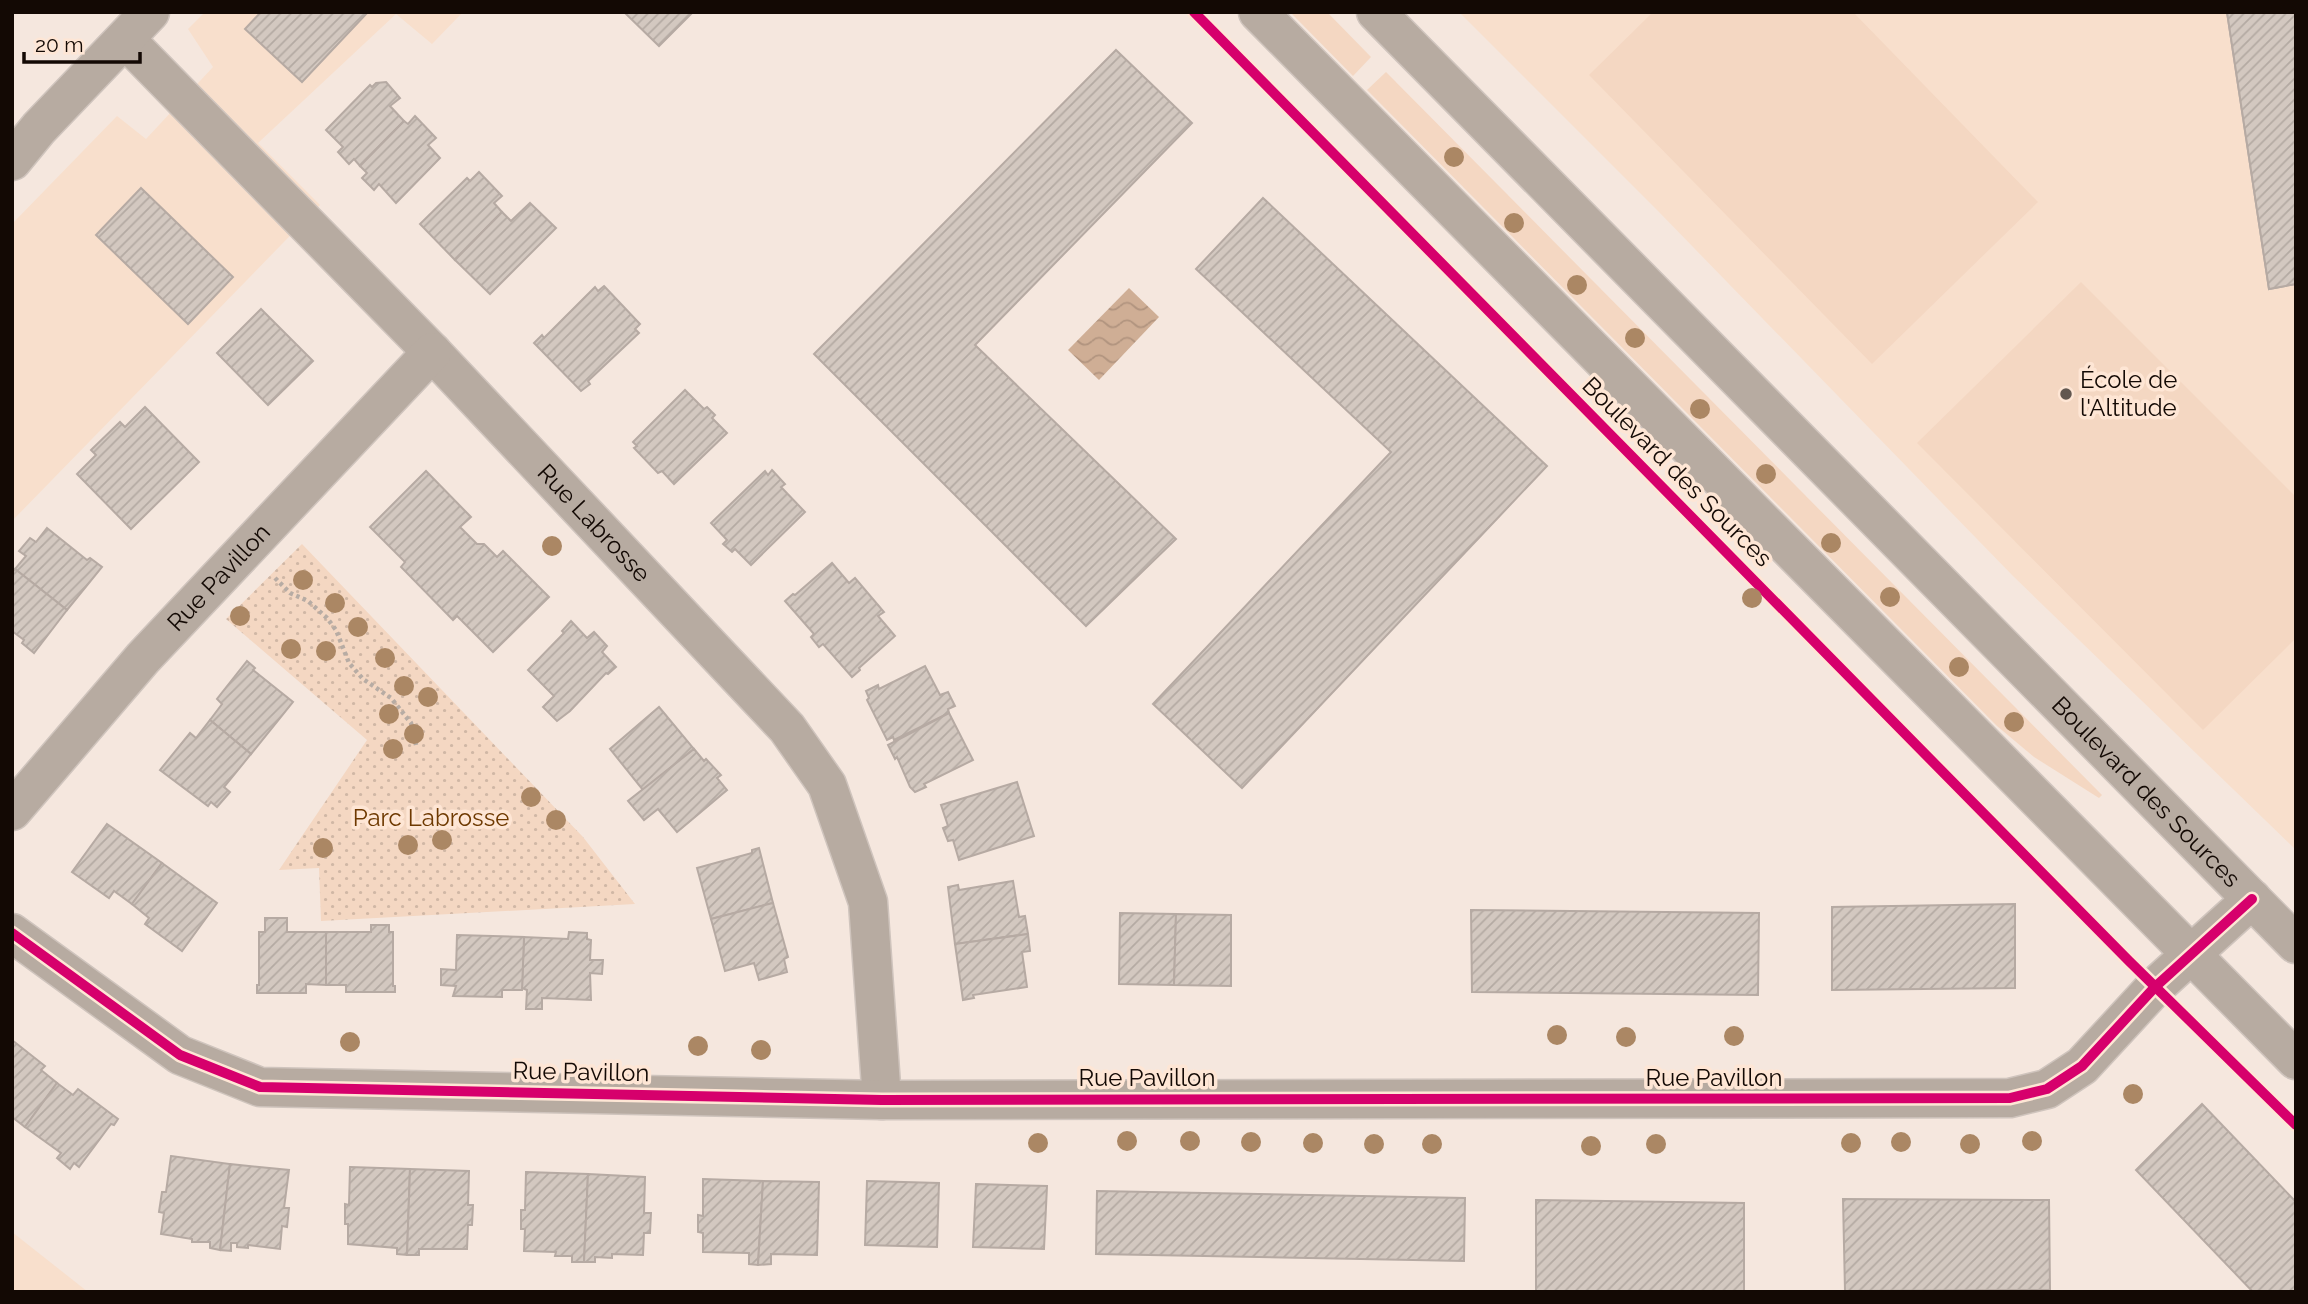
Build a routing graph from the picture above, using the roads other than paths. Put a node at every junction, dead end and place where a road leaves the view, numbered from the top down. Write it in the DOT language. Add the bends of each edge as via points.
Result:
graph roads {
  1 [pos="1258,12"];
  2 [pos="1376,12"];
  3 [pos="137,25"];
  4 [pos="26,138"];
  5 [pos="12,161"];
  6 [pos="432,352"];
  7 [pos="12,811"];
  8 [pos="2252,899"];
  9 [pos="12,933"];
  10 [pos="2296,944"];
  11 [pos="2192,955"];
  12 [pos="2296,1060"];
  13 [pos="882,1100"];
  1 -- 11 [label="street, Boulevard des Sources"];
  2 -- 8 [label="street, Boulevard des Sources"];
  3 -- 4 [label="street"];
  3 -- 6 [label="street, Rue Labrosse"];
  4 -- 5 [label="street"];
  6 -- 7 [label="street, Rue Pavillon" via="143,657"];
  6 -- 13 [label="street, Rue Labrosse" via="787,727 827,786 868,902"];
  8 -- 10 [label="street, Boulevard des Sources"];
  8 -- 11 [label="street, Rue Pavillon"];
  9 -- 13 [label="street, Rue Pavillon" via="180,1055 260,1087"];
  11 -- 12 [label="street, Boulevard des Sources"];
  11 -- 13 [label="street, Rue Pavillon" via="2155,987 2082,1066 2047,1088 2010,1098"];
}
